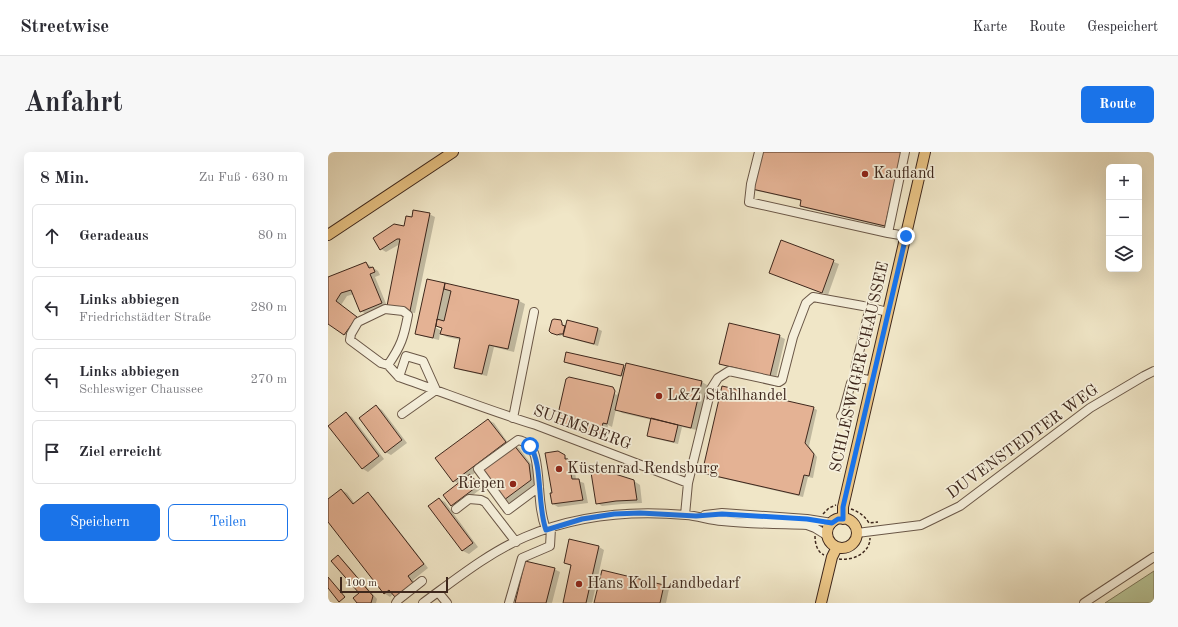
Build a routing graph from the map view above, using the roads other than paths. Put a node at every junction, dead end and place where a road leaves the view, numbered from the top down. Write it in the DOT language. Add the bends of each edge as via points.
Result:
graph roads {
  1 [pos="453,152"];
  2 [pos="759,152"];
  3 [pos="905,152"];
  4 [pos="926,152"];
  5 [pos="888,233"];
  6 [pos="328,235"];
  7 [pos="906,236"];
  8 [pos="870,307"];
  9 [pos="534,312"];
  10 [pos="888,312"];
  11 [pos="388,365"];
  12 [pos="1154,371"];
  13 [pos="399,377"];
  14 [pos="855,379"];
  15 [pos="872,381"];
  16 [pos="436,390"];
  17 [pos="402,414"];
  18 [pos="841,416"];
  19 [pos="513,418"];
  20 [pos="688,483"];
  21 [pos="539,487"];
  22 [pos="456,509"];
  23 [pos="685,515"];
  24 [pos="696,516"];
  25 [pos="843,519"];
  26 [pos="832,523"];
  27 [pos="548,529"];
  28 [pos="857,533"];
  29 [pos="828,536"];
  30 [pos="516,542"];
  31 [pos="837,547"];
  32 [pos="1154,557"];
  33 [pos="422,581"];
  34 [pos="438,592"];
  35 [pos="396,603"];
  36 [pos="424,603"];
  37 [pos="447,603"];
  38 [pos="509,603"];
  39 [pos="821,603"];
  40 [pos="1084,603"];
  1 -- 6 [label="main road"];
  2 -- 5 [label="street" via="749,202"];
  3 -- 5 [label="street"];
  4 -- 7 [label="main road, SCHLESWIGER CHAUSSEE"];
  5 -- 7 [label="street"];
  7 -- 10 [label="main road, SCHLESWIGER CHAUSSEE"];
  8 -- 10 [label="street"];
  8 -- 14 [label="street" via="854,369"];
  8 -- 20 [label="street" via="813,297 806,302 782,380 779,382 729,371 718,378 711,389"];
  9 -- 19 [label="street"];
  10 -- 15 [label="main road, SCHLESWIGER CHAUSSEE"];
  11 -- 11 [label="street" via="399,350 408,315 403,311 385,309 358,322 350,340 381,364"];
  11 -- 13 [label="street"];
  12 -- 28 [label="street, DUVENSTEDTER WEG" via="1090,408 960,506 921,525"];
  13 -- 16 [label="street, SUHMSBERG"];
  13 -- 16 [label="street" via="406,356 423,361"];
  14 -- 15 [label="street"];
  14 -- 18 [label="street" via="851,383 844,413"];
  15 -- 25 [label="main road, SCHLESWIGER CHAUSSEE" via="843,507"];
  16 -- 17 [label="street"];
  16 -- 19 [label="street, SUHMSBERG"];
  19 -- 20 [label="street, SUHMSBERG"];
  20 -- 23 [label="street"];
  21 -- 21 [label="street" via="535,456 530,446 523,441 512,443 478,469 508,510"];
  21 -- 27 [label="street" via="542,519"];
  22 -- 30 [label="street" via="469,499 485,502"];
  23 -- 24 [label="street"];
  23 -- 27 [label="street" via="614,514 582,519"];
  24 -- 26 [label="street" via="730,514"];
  24 -- 29 [label="street" via="720,521 807,525"];
  25 -- 26 [label="main road"];
  25 -- 28 [label="main road" via="855,525"];
  26 -- 29 [label="main road" via="828,528"];
  27 -- 30 [label="street"];
  27 -- 38 [label="street" via="550,546 522,558"];
  28 -- 31 [label="main road" via="852,545 846,548"];
  29 -- 31 [label="main road"];
  30 -- 34 [label="street"];
  31 -- 39 [label="main road" via="832,557"];
  32 -- 40 [label="street"];
  33 -- 35 [label="street"];
  34 -- 36 [label="street"];
  34 -- 37 [label="street"];
}
